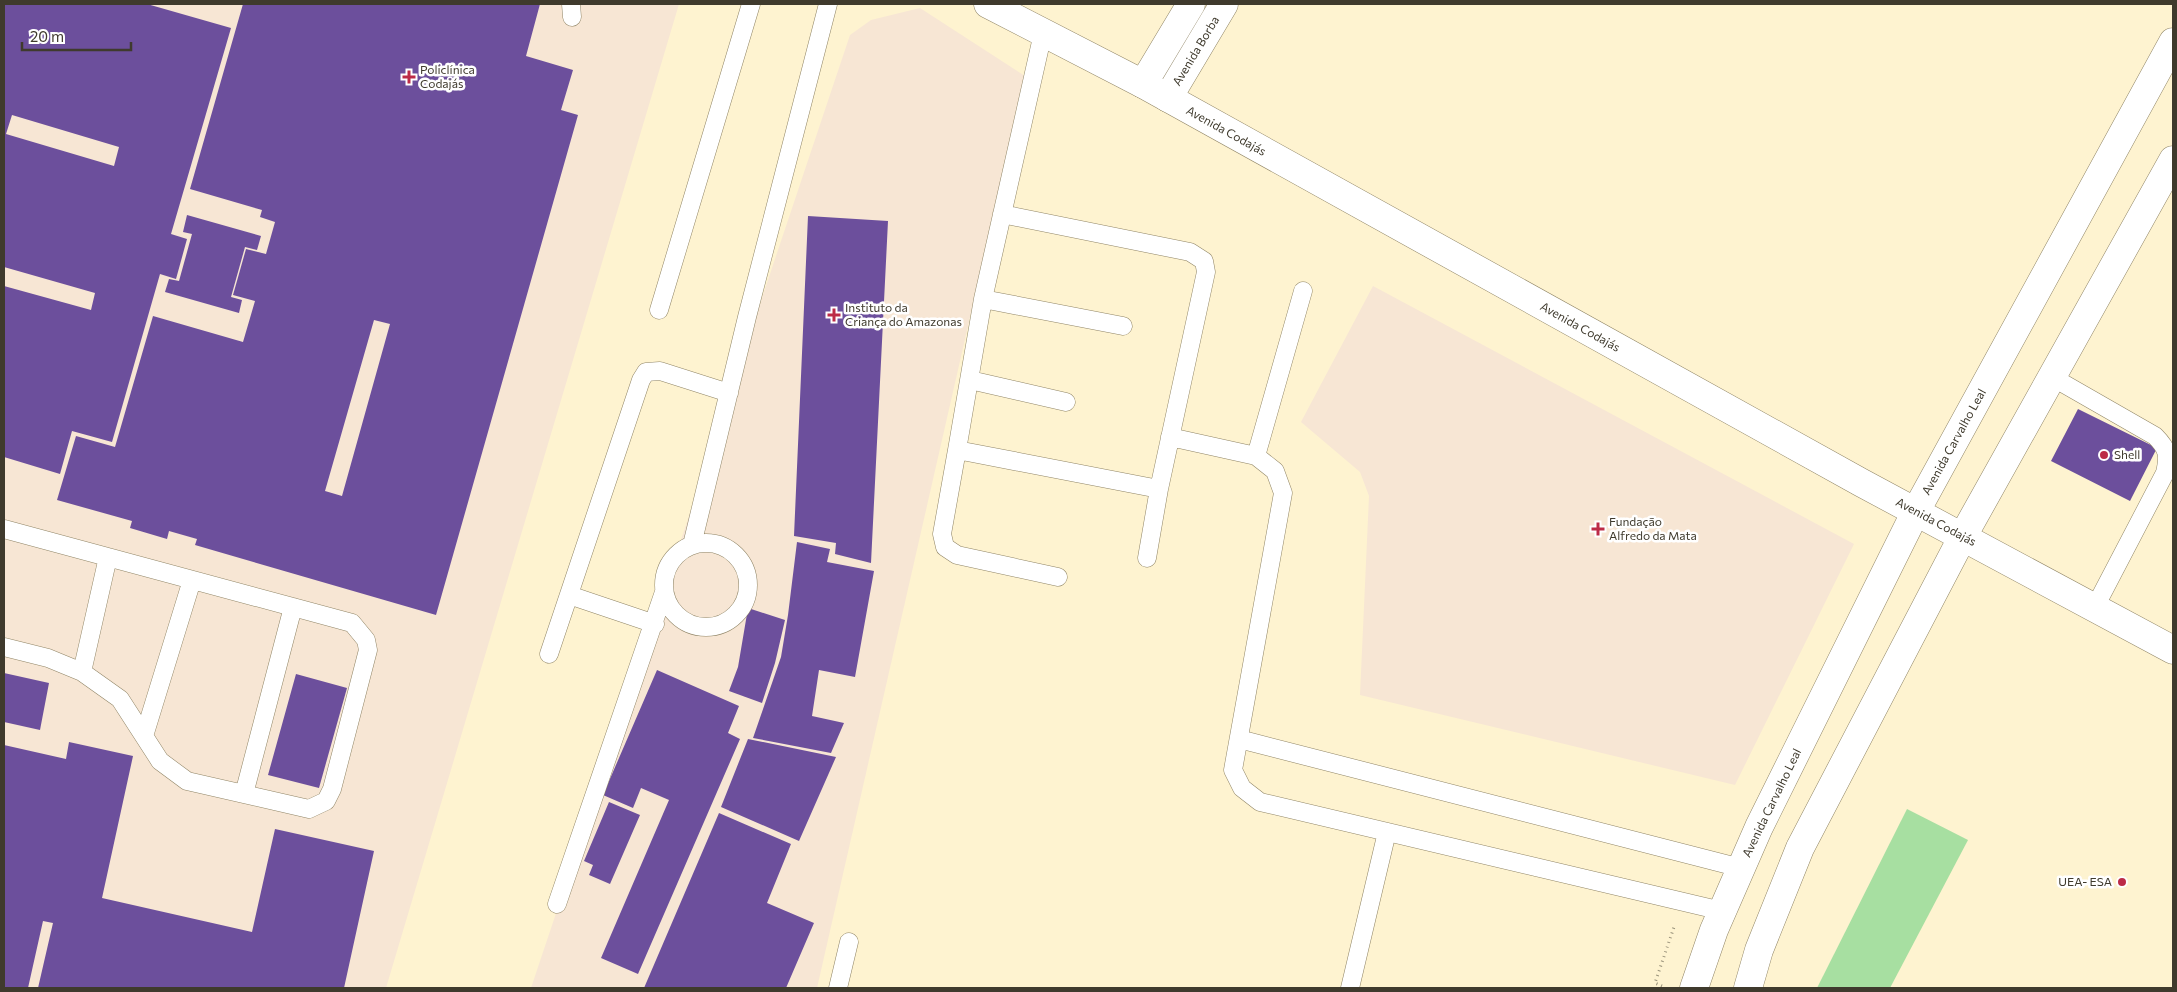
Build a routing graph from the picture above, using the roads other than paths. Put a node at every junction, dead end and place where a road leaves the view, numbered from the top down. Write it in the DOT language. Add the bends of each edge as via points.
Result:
graph roads {
  1 [pos="751,4"];
  2 [pos="828,4"];
  3 [pos="988,4"];
  4 [pos="1191,4"];
  5 [pos="1224,4"];
  6 [pos="1043,33"];
  7 [pos="2173,42"];
  8 [pos="1143,84"];
  9 [pos="1168,98"];
  10 [pos="2173,160"];
  11 [pos="1002,214"];
  12 [pos="1303,291"];
  13 [pos="983,299"];
  14 [pos="659,310"];
  15 [pos="1123,326"];
  16 [pos="2052,377"];
  17 [pos="970,380"];
  18 [pos="729,393"];
  19 [pos="1066,402"];
  20 [pos="1170,437"];
  21 [pos="957,450"];
  22 [pos="1256,456"];
  23 [pos="1159,489"];
  24 [pos="1916,512"];
  25 [pos="5,534"];
  26 [pos="1964,536"];
  27 [pos="692,545"];
  28 [pos="108,557"];
  29 [pos="1147,558"];
  30 [pos="1058,577"];
  31 [pos="192,580"];
  32 [pos="664,592"];
  33 [pos="569,595"];
  34 [pos="293,607"];
  35 [pos="2095,607"];
  36 [pos="655,624"];
  37 [pos="4,647"];
  38 [pos="2173,650"];
  39 [pos="549,654"];
  40 [pos="82,672"];
  41 [pos="144,736"];
  42 [pos="1239,739"];
  43 [pos="244,794"];
  44 [pos="1387,832"];
  45 [pos="1741,868"];
  46 [pos="557,904"];
  47 [pos="1722,911"];
  48 [pos="849,942"];
  49 [pos="838,988"];
  50 [pos="1350,988"];
  51 [pos="1694,988"];
  52 [pos="1748,988"];
  1 -- 14 [label="lane"];
  2 -- 18 [label="lane"];
  3 -- 6 [label="street, Avenida Codajás"];
  4 -- 8 [label="street"];
  5 -- 9 [label="street, Avenida Borba"];
  6 -- 8 [label="street, Avenida Codajás"];
  6 -- 11 [label="lane"];
  7 -- 24 [label="street, Avenida Carvalho Leal"];
  8 -- 9 [label="street, Avenida Codajás"];
  9 -- 24 [label="street, Avenida Codajás"];
  10 -- 16 [label="street"];
  11 -- 13 [label="lane"];
  11 -- 20 [label="lane" via="1190,252 1204,261 1206,272"];
  12 -- 22 [label="lane"];
  13 -- 15 [label="lane"];
  13 -- 17 [label="lane"];
  16 -- 26 [label="street"];
  16 -- 35 [label="lane" via="2155,436 2164,446 2168,459 2165,473"];
  17 -- 19 [label="lane"];
  17 -- 21 [label="lane"];
  18 -- 27 [label="lane"];
  18 -- 33 [label="lane" via="660,371 646,372"];
  20 -- 22 [label="lane"];
  20 -- 23 [label="lane"];
  21 -- 23 [label="lane"];
  21 -- 30 [label="lane" via="942,534 945,546 957,555"];
  22 -- 42 [label="lane" via="1275,471 1283,493"];
  23 -- 29 [label="lane"];
  24 -- 26 [label="street, Avenida Codajás"];
  24 -- 45 [label="street, Avenida Carvalho Leal"];
  25 -- 28 [label="lane"];
  26 -- 35 [label="street, Avenida Codajás"];
  26 -- 52 [label="street" via="1800,848 1759,950"];
  27 -- 32 [label="lane" via="679,552 670,564 664,578"];
  27 -- 32 [label="lane" via="721,545 744,564 749,578 749,593 743,607 734,618 706,628 679,618"];
  28 -- 31 [label="lane"];
  28 -- 40 [label="lane"];
  31 -- 34 [label="lane"];
  31 -- 41 [label="lane"];
  32 -- 36 [label="lane"];
  33 -- 36 [label="lane"];
  33 -- 39 [label="lane"];
  34 -- 43 [label="lane"];
  34 -- 43 [label="lane" via="352,623 366,640 368,650 337,770 326,801 309,809"];
  35 -- 38 [label="street, Avenida Codajás"];
  36 -- 46 [label="lane"];
  37 -- 40 [label="lane" via="48,658"];
  40 -- 41 [label="lane" via="120,699"];
  41 -- 43 [label="lane" via="160,761 187,781"];
  42 -- 44 [label="lane" via="1233,770 1242,788 1260,802"];
  42 -- 45 [label="lane"];
  44 -- 47 [label="lane"];
  44 -- 50 [label="lane"];
  45 -- 47 [label="street, Avenida Carvalho Leal"];
  47 -- 51 [label="street, Avenida Carvalho Leal"];
  48 -- 49 [label="lane"];
}
